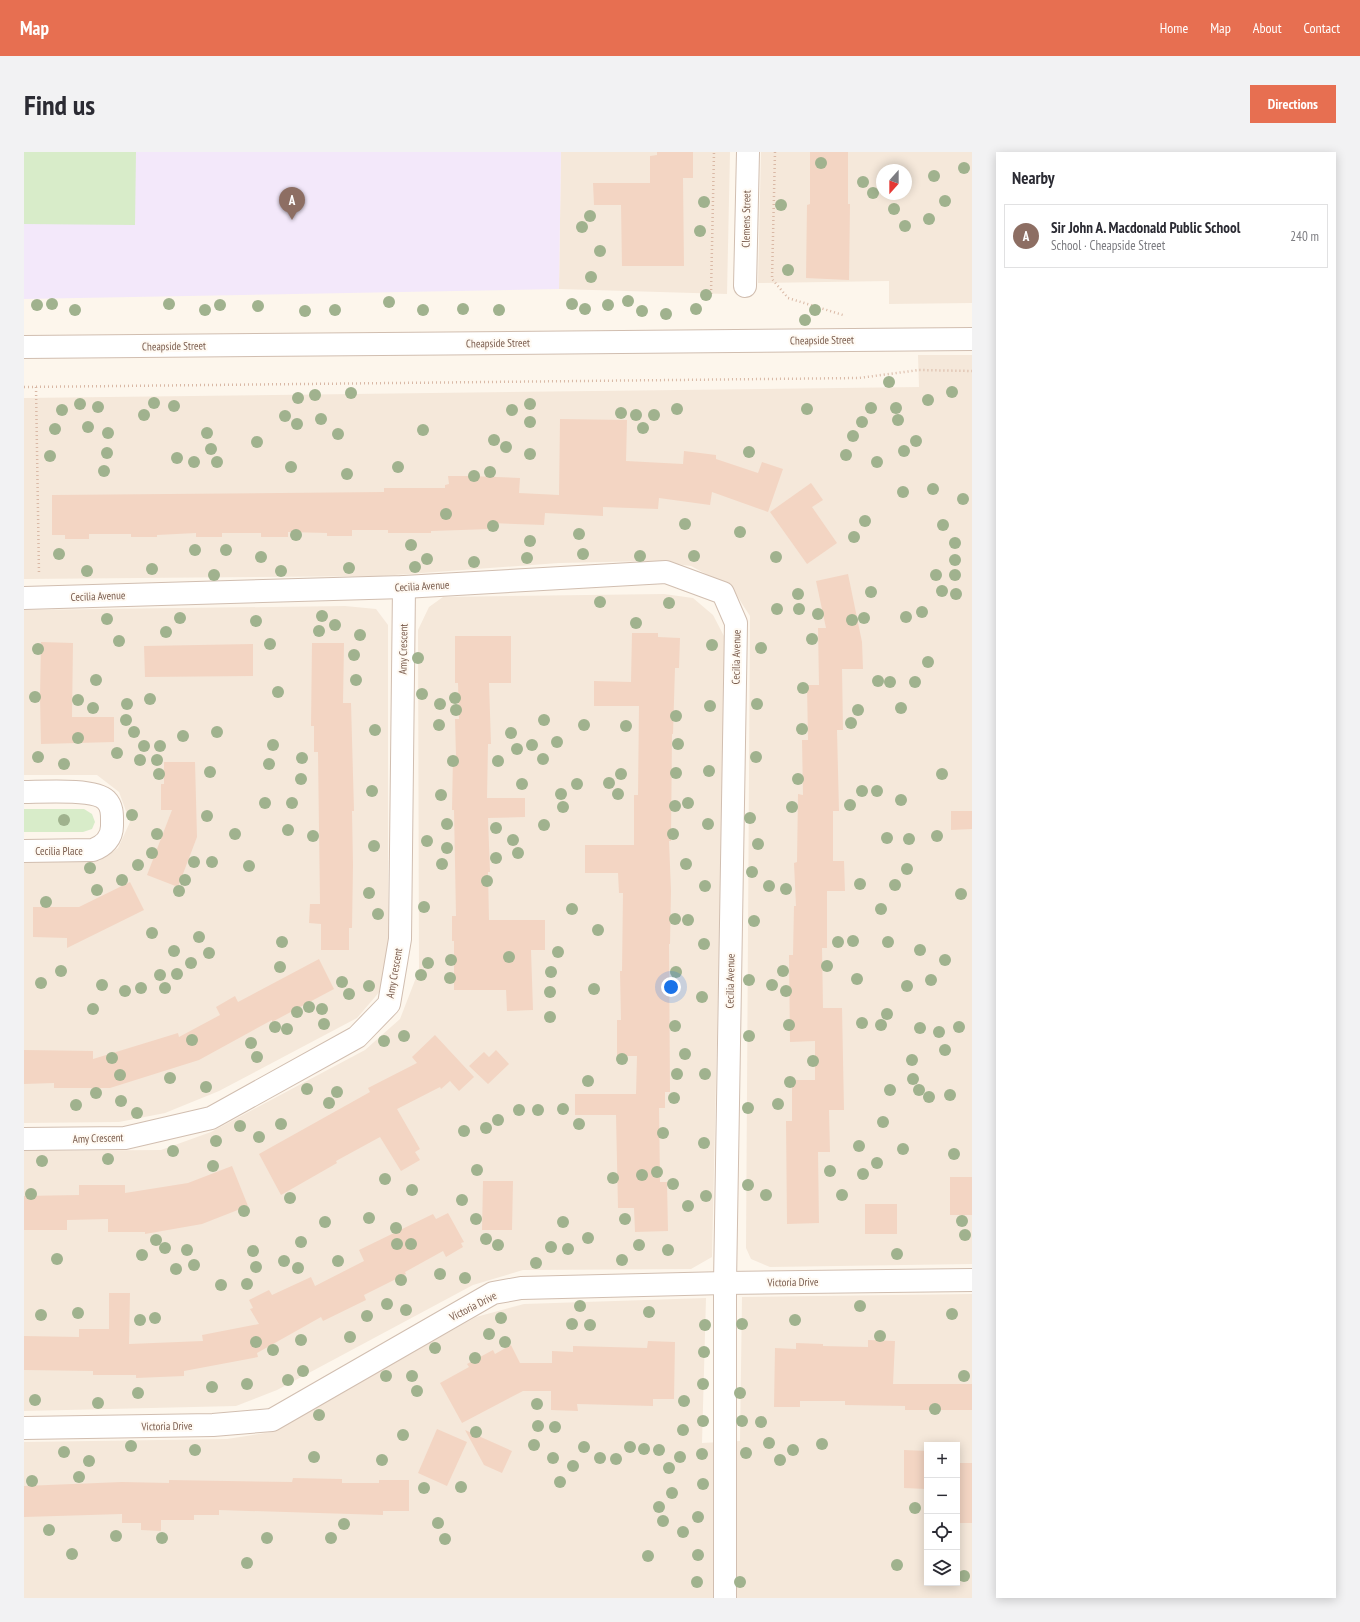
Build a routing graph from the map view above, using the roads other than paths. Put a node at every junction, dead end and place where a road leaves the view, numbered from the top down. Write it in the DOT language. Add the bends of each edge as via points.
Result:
graph roads {
  1 [pos="748,152"];
  2 [pos="745,286"];
  3 [pos="972,339"];
  4 [pos="24,347"];
  5 [pos="404,587"];
  6 [pos="24,598"];
  7 [pos="24,792"];
  8 [pos="24,851"];
  9 [pos="24,1139"];
  10 [pos="972,1280"];
  11 [pos="725,1283"];
  12 [pos="24,1428"];
  13 [pos="725,1598"];
  1 -- 2 [label="street, Clemens Street"];
  3 -- 4 [label="street, Cheapside Street"];
  5 -- 6 [label="street, Cecilia Avenue"];
  5 -- 9 [label="street, Amy Crescent" via="400,939 389,1004 357,1037 211,1118 125,1138"];
  5 -- 11 [label="street, Cecilia Avenue" via="666,572 723,593 736,623"];
  7 -- 8 [label="street, Cecilia Place" via="89,793 105,798 111,806 112,816 112,830 102,847 93,850"];
  10 -- 11 [label="street, Victoria Drive"];
  11 -- 12 [label="street, Victoria Drive" via="521,1288 493,1292 272,1420 213,1425"];
  11 -- 13 [label="street, Cecilia Avenue"];
}
